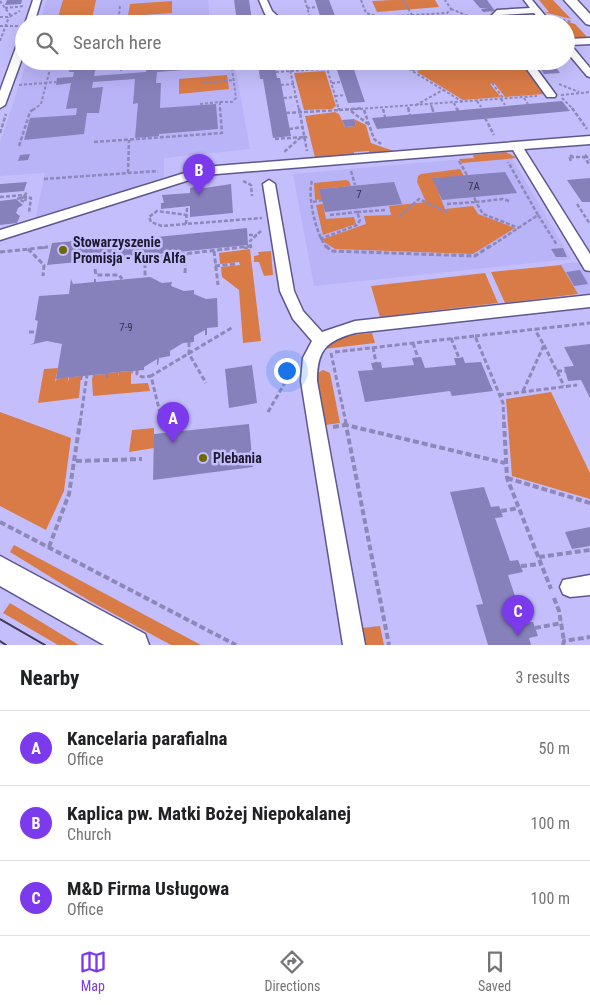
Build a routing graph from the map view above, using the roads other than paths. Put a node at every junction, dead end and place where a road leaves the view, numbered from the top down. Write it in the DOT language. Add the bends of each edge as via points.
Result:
graph roads {
  1 [pos="37,0"];
  2 [pos="263,0"];
  3 [pos="504,0"];
  4 [pos="528,0"];
  5 [pos="570,0"];
  6 [pos="536,10"];
  7 [pos="516,12"];
  8 [pos="32,15"];
  9 [pos="272,15"];
  10 [pos="497,15"];
  11 [pos="540,15"];
  12 [pos="590,21"];
  13 [pos="590,41"];
  14 [pos="575,43"];
  15 [pos="575,55"];
  16 [pos="15,64"];
  17 [pos="532,70"];
  18 [pos="590,74"];
  19 [pos="550,95"];
  20 [pos="0,105"];
  21 [pos="590,138"];
  22 [pos="517,147"];
  23 [pos="269,184"];
  24 [pos="0,235"];
  25 [pos="590,266"];
  26 [pos="590,301"];
  27 [pos="326,346"];
  28 [pos="0,570"];
  29 [pos="590,585"];
  30 [pos="570,587"];
  31 [pos="134,645"];
  32 [pos="354,645"];
  1 -- 8 [label="street"];
  2 -- 9 [label="street"];
  3 -- 7 [label="street"];
  4 -- 6 [label="street"];
  5 -- 12 [label="street"];
  6 -- 7 [label="street"];
  6 -- 11 [label="street"];
  7 -- 10 [label="street"];
  13 -- 14 [label="street"];
  15 -- 18 [label="street"];
  16 -- 20 [label="street"];
  17 -- 19 [label="street"];
  21 -- 22 [label="street"];
  22 -- 24 [label="street" via="190,174"];
  22 -- 25 [label="street"];
  23 -- 27 [label="street" via="287,290 298,315"];
  26 -- 27 [label="street" via="355,327 335,332"];
  27 -- 32 [label="street" via="311,356 309,381"];
  28 -- 31 [label="street"];
  29 -- 30 [label="street"];
}
